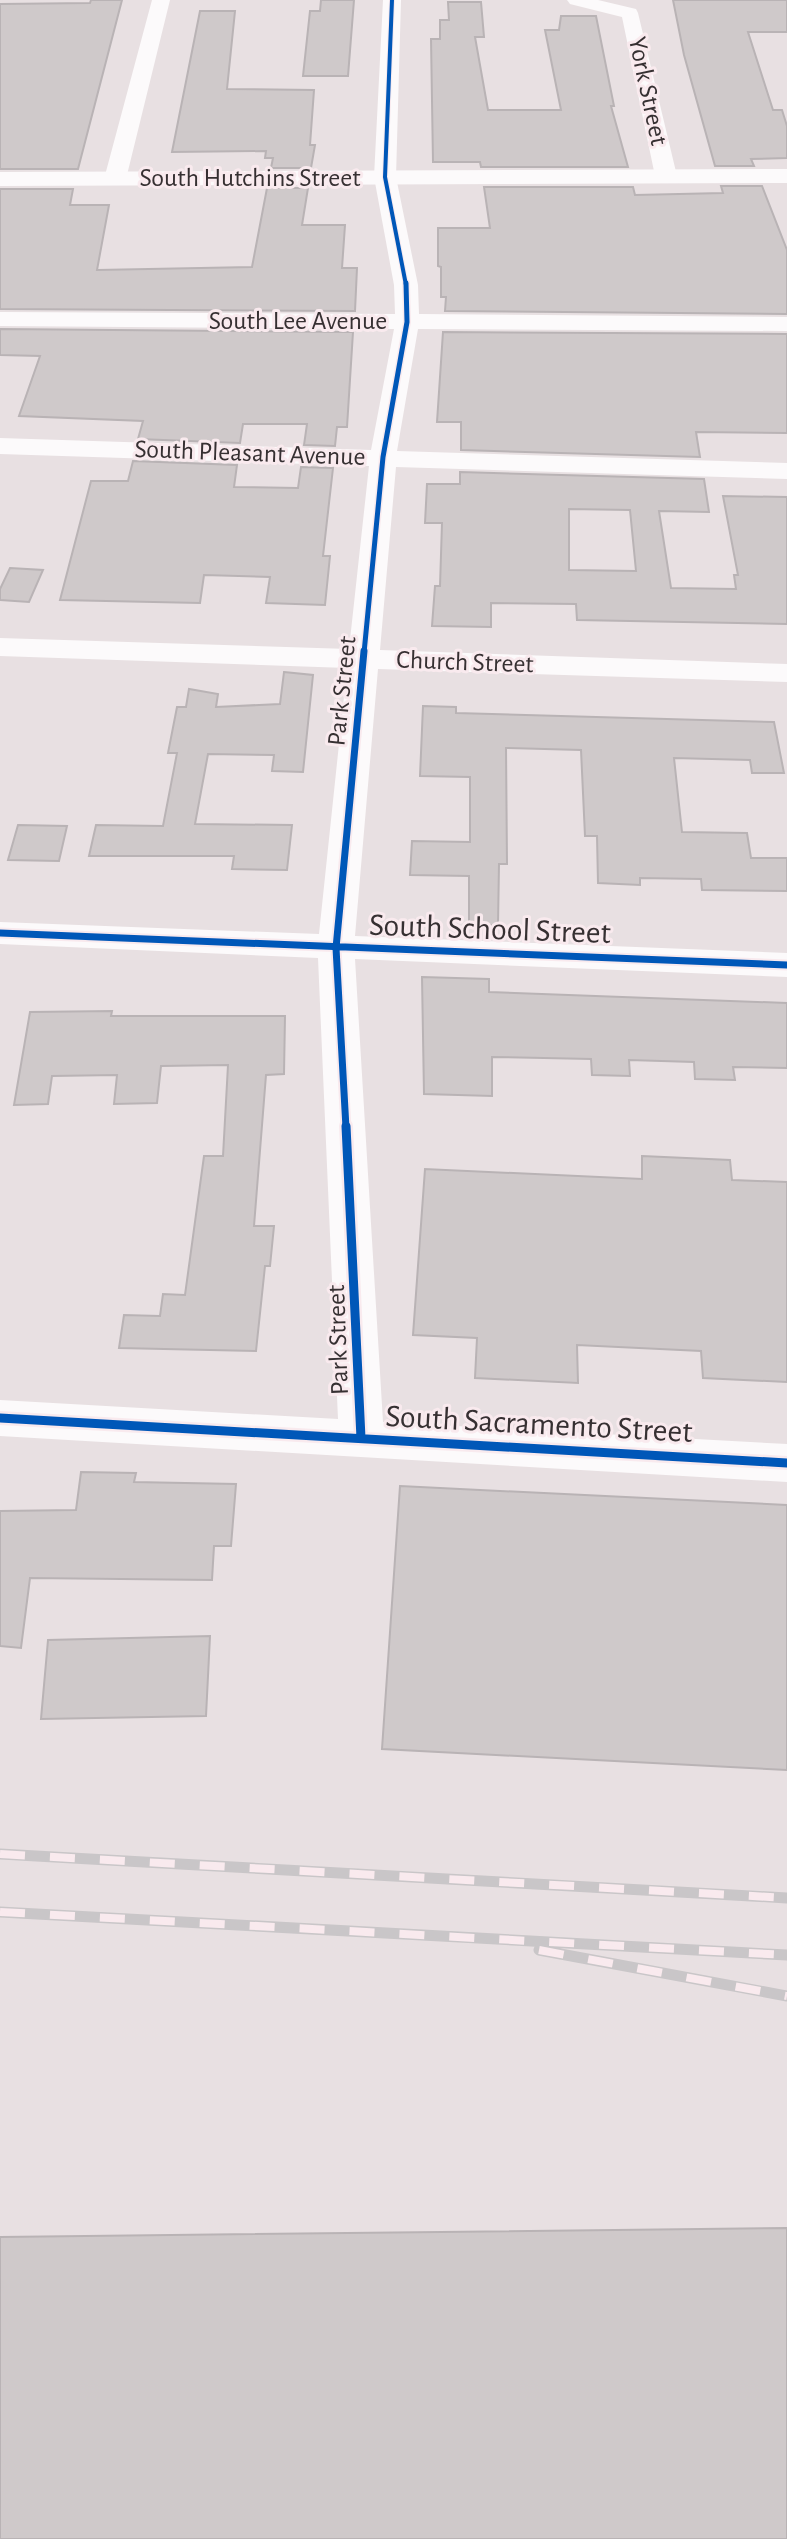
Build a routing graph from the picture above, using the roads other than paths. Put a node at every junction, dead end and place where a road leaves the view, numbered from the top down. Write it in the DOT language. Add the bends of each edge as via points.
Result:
graph roads {
  1 [pos="161,0"];
  2 [pos="392,0"];
  3 [pos="576,0"];
  4 [pos="666,176"];
  5 [pos="787,176"];
  6 [pos="385,177"];
  7 [pos="0,179"];
  8 [pos="115,179"];
  9 [pos="0,319"];
  10 [pos="407,322"];
  11 [pos="787,324"];
  12 [pos="0,446"];
  13 [pos="383,457"];
  14 [pos="787,471"];
  15 [pos="0,647"];
  16 [pos="366,658"];
  17 [pos="787,673"];
  18 [pos="0,933"];
  19 [pos="336,948"];
  20 [pos="787,965"];
  21 [pos="0,1418"];
  22 [pos="361,1438"];
  23 [pos="787,1463"];
  1 -- 8 [label="street"];
  2 -- 6 [label="street, Park Street"];
  3 -- 4 [label="street, York Street" via="629,13"];
  4 -- 5 [label="main road, South Hutchins Street"];
  4 -- 6 [label="main road, South Hutchins Street"];
  6 -- 8 [label="main road, South Hutchins Street"];
  6 -- 10 [label="street, Park Street" via="406,285"];
  7 -- 8 [label="main road, South Hutchins Street"];
  9 -- 10 [label="street, South Lee Avenue"];
  10 -- 11 [label="street, South Lee Avenue"];
  10 -- 13 [label="street, Park Street"];
  12 -- 13 [label="street, South Pleasant Avenue"];
  13 -- 14 [label="street, South Pleasant Avenue"];
  13 -- 16 [label="street, Park Street"];
  15 -- 16 [label="street, Church Street"];
  16 -- 17 [label="street, Church Street"];
  16 -- 19 [label="street, Park Street"];
  18 -- 19 [label="street, South School Street"];
  19 -- 20 [label="street, South School Street"];
  19 -- 22 [label="street, Park Street"];
  21 -- 22 [label="street, South Sacramento Street"];
  22 -- 23 [label="street, South Sacramento Street"];
}
